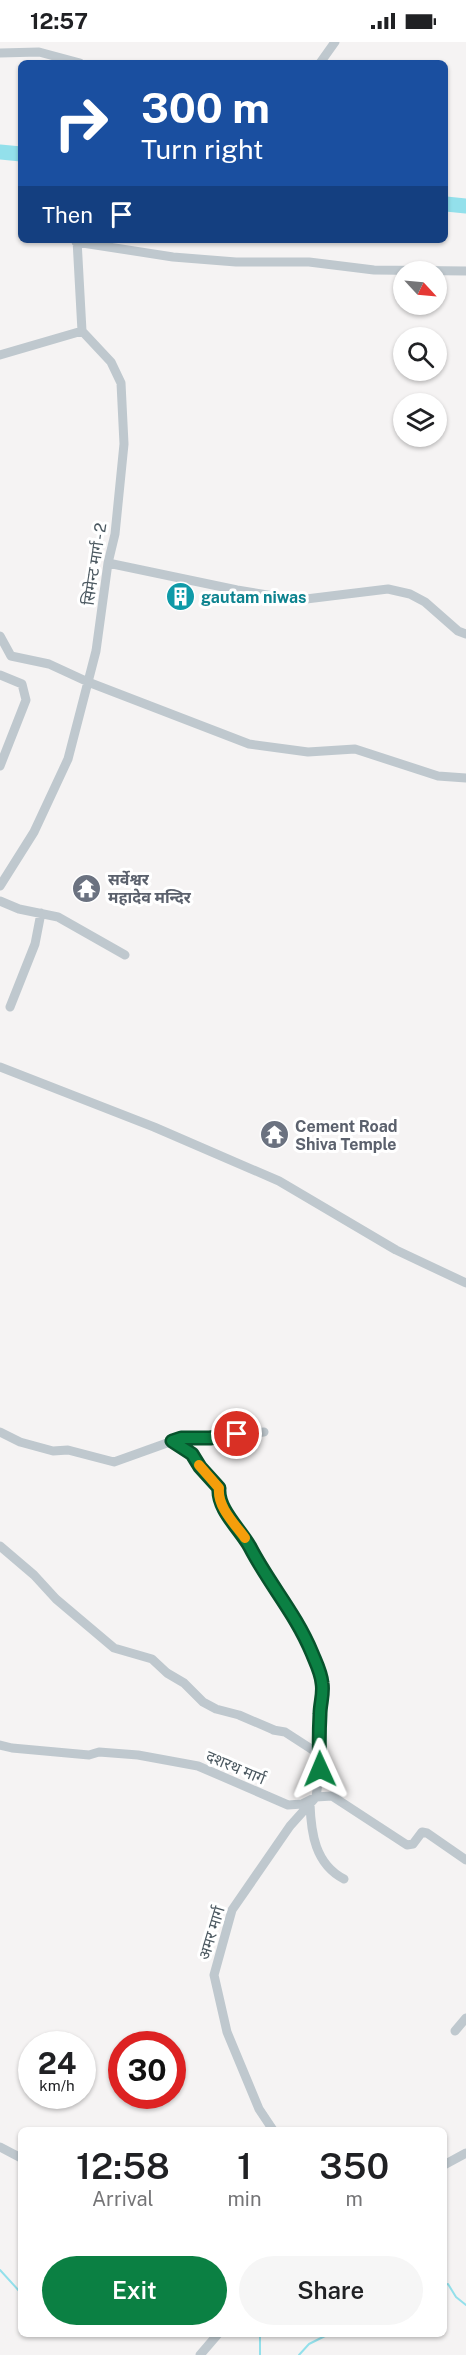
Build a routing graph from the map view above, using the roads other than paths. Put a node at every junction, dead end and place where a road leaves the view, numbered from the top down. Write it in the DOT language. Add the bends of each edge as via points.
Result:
graph roads {
  1 [pos="22,42"];
  2 [pos="334,42"];
  3 [pos="0,52"];
  4 [pos="33,52"];
  5 [pos="67,60"];
  6 [pos="322,60"];
  7 [pos="77,243"];
  8 [pos="89,243"];
  9 [pos="466,272"];
  10 [pos="82,331"];
  11 [pos="0,355"];
  12 [pos="108,563"];
  13 [pos="466,634"];
  14 [pos="0,636"];
  15 [pos="0,675"];
  16 [pos="88,682"];
  17 [pos="4,744"];
  18 [pos="0,766"];
  19 [pos="466,778"];
  20 [pos="0,886"];
  21 [pos="0,901"];
  22 [pos="41,913"];
  23 [pos="125,955"];
  24 [pos="10,1007"];
  25 [pos="0,1067"];
  26 [pos="466,1283"];
  27 [pos="0,1432"];
  28 [pos="264,1432"];
  29 [pos="172,1441"];
  30 [pos="0,1546"];
  31 [pos="0,1744"];
  32 [pos="319,1754"];
  33 [pos="313,1801"];
  34 [pos="466,1860"];
  35 [pos="344,1879"];
  36 [pos="466,2018"];
  37 [pos="455,2031"];
  38 [pos="271,2127"];
  39 [pos="0,2147"];
  40 [pos="466,2153"];
  41 [pos="18,2156"];
  42 [pos="447,2163"];
  43 [pos="215,2337"];
  44 [pos="200,2355"];
  1 -- 4 [label="street"];
  2 -- 6 [label="street"];
  3 -- 4 [label="street"];
  4 -- 5 [label="street"];
  7 -- 10 [label="street"];
  8 -- 9 [label="street" via="173,257 236,262 309,262 374,270"];
  10 -- 11 [label="street"];
  10 -- 12 [label="street, सिमेन्ट मार्ग - 2" via="111,362 121,383 124,444 115,534"];
  12 -- 13 [label="street" via="298,600 388,589 424,602"];
  12 -- 16 [label="street, सिमेन्ट मार्ग - 2"];
  14 -- 16 [label="street" via="11,656 49,664"];
  15 -- 17 [label="street" via="22,684 26,700"];
  16 -- 19 [label="street" via="249,744 308,752 355,748 438,776"];
  16 -- 20 [label="street, सिमेन्ट मार्ग - 2" via="69,759 34,832"];
  17 -- 18 [label="street"];
  21 -- 22 [label="street"];
  22 -- 23 [label="street" via="58,917"];
  22 -- 24 [label="street" via="35,944"];
  25 -- 26 [label="street" via="279,1181 396,1250"];
  27 -- 29 [label="street" via="53,1451 68,1450 114,1462"];
  28 -- 29 [label="street"];
  29 -- 32 [label="street" via="192,1454 219,1488 225,1510 308,1641 323,1684"];
  30 -- 32 [label="street" via="114,1648 152,1659 208,1705 285,1732"];
  31 -- 33 [label="street, दशरथ मार्ग" via="88,1755 99,1752 146,1756 209,1770 288,1804"];
  32 -- 33 [label="street"];
  33 -- 34 [label="street, दशरथ मार्ग" via="332,1796 407,1845 413,1844 422,1832 427,1833"];
  33 -- 35 [label="street" via="311,1819 318,1854"];
  33 -- 38 [label="street, अमर मार्ग" via="290,1826 232,1910 214,1975 227,2032"];
  36 -- 37 [label="street"];
  39 -- 41 [label="street"];
  40 -- 42 [label="street"];
  43 -- 44 [label="street"];
}
